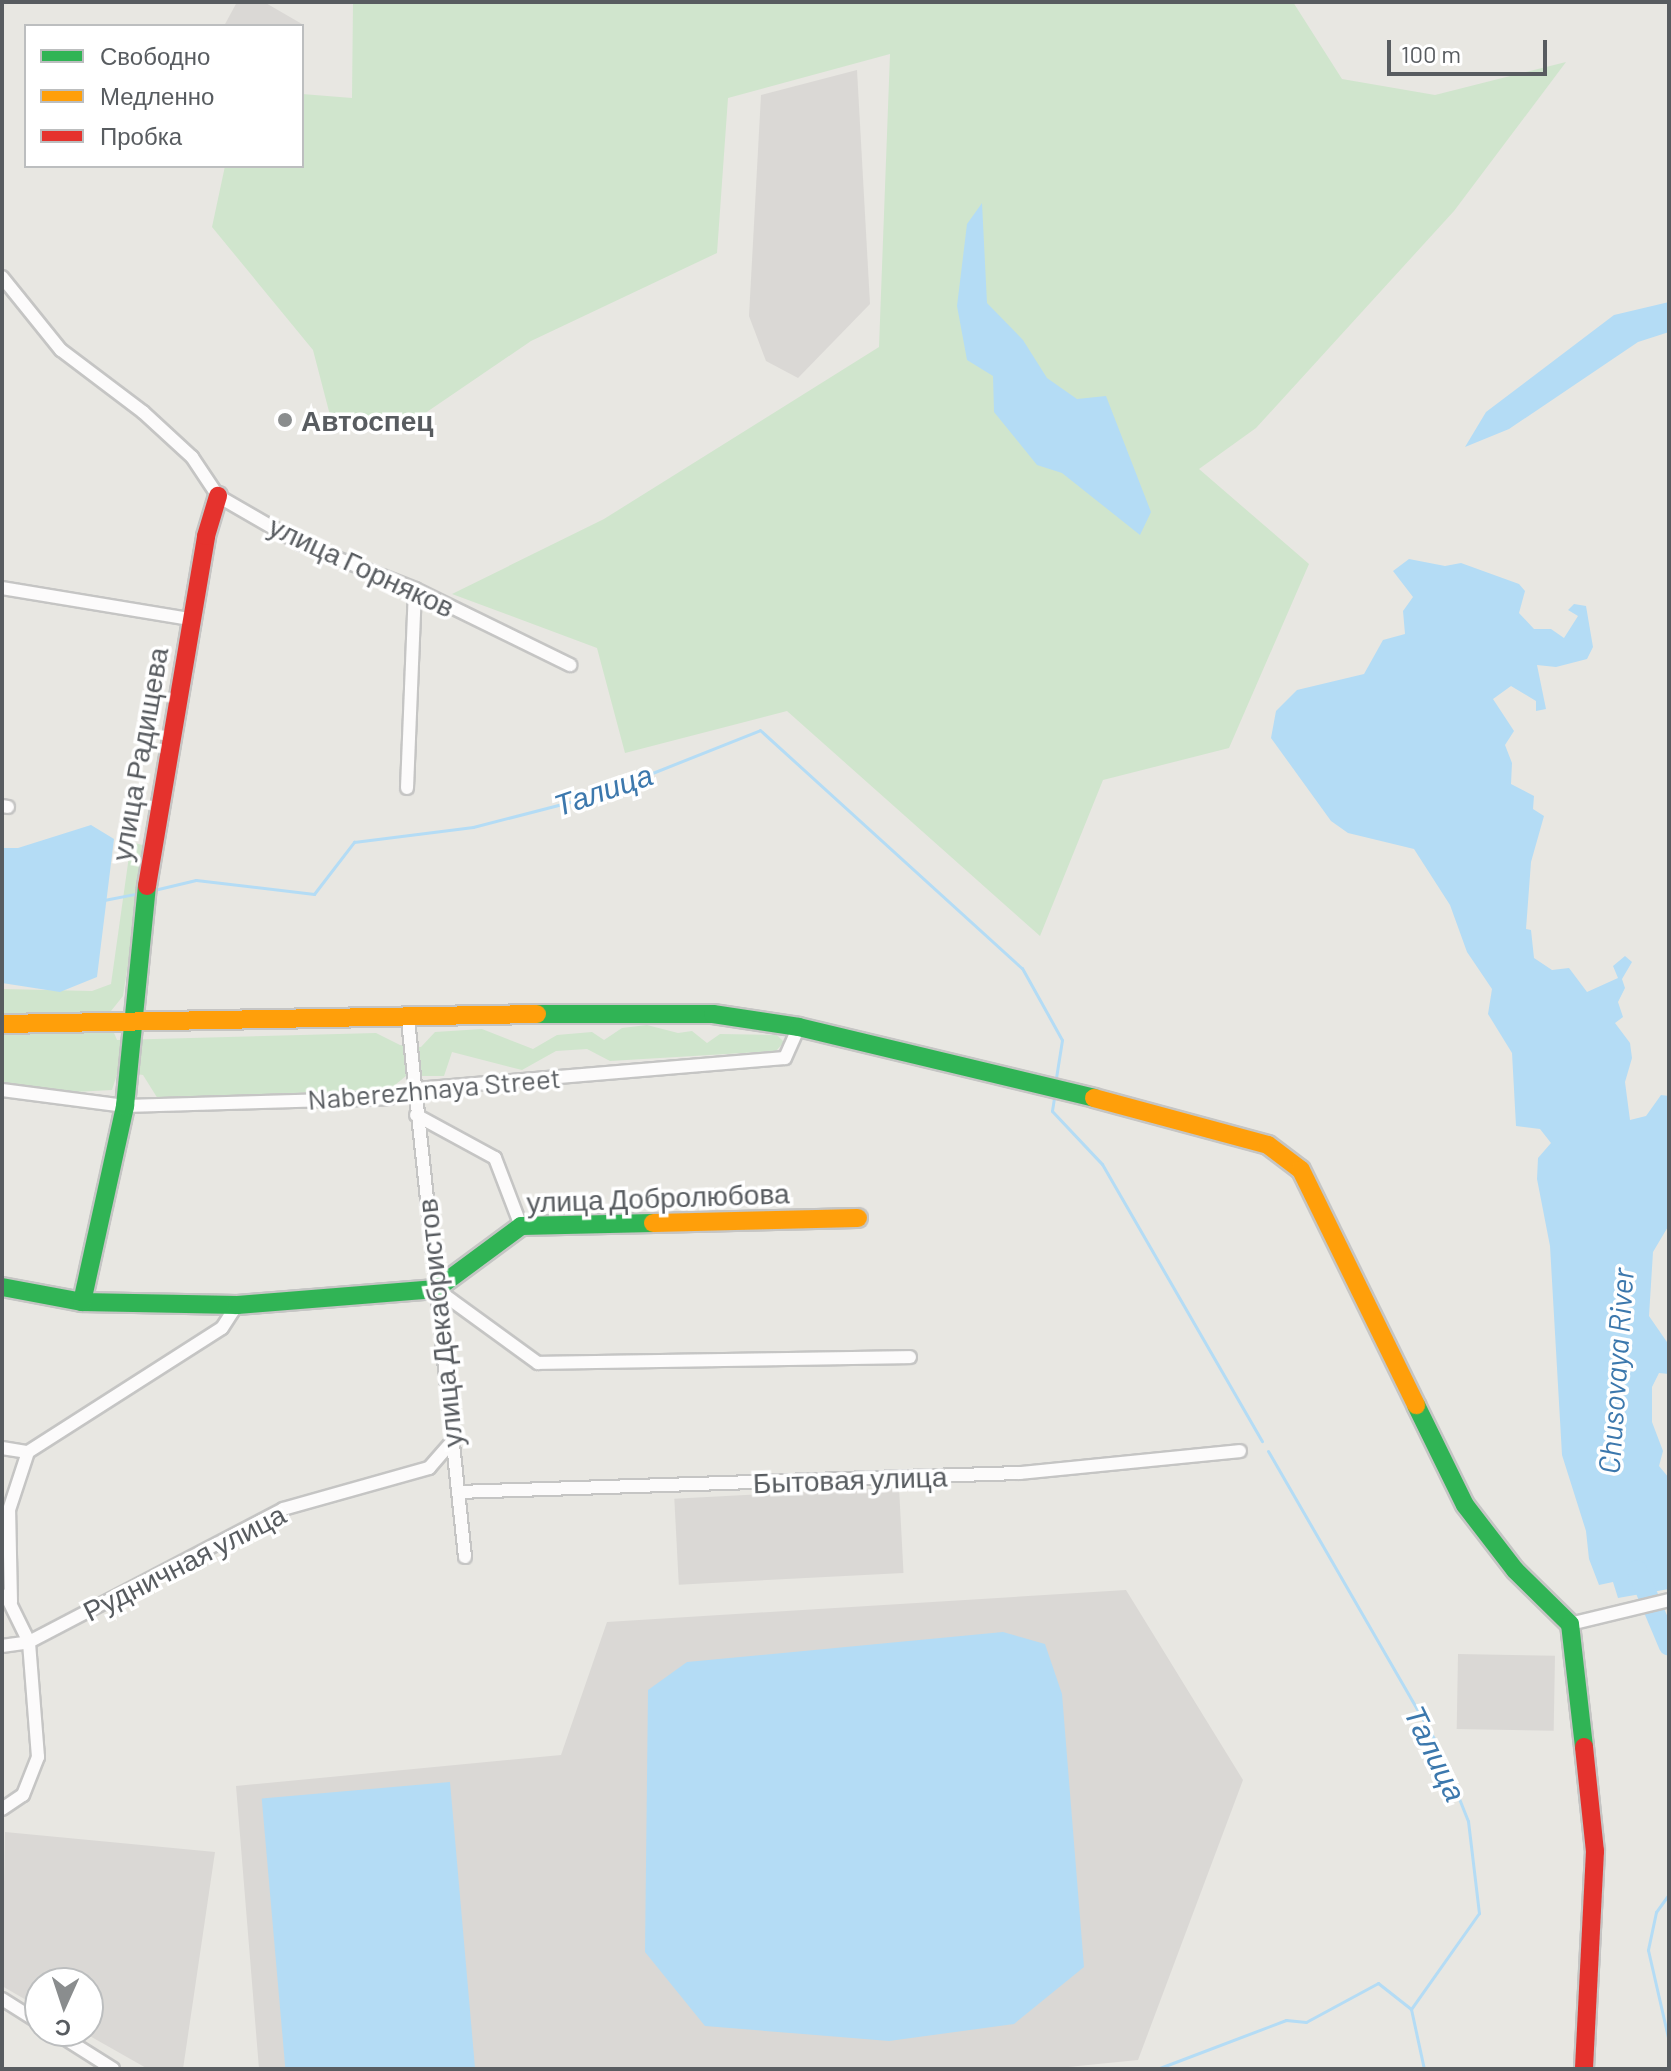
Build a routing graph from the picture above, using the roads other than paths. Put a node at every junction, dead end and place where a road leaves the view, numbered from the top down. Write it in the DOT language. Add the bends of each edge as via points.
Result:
graph roads {
  1 [pos="2,277"];
  2 [pos="218,496"];
  3 [pos="2,588"];
  4 [pos="415,589"];
  5 [pos="190,619"];
  6 [pos="570,665"];
  7 [pos="407,788"];
  8 [pos="408,1020"];
  9 [pos="130,1023"];
  10 [pos="2,1024"];
  11 [pos="799,1027"];
  12 [pos="416,1089"];
  13 [pos="2,1090"];
  14 [pos="125,1106"];
  15 [pos="416,1115"];
  16 [pos="858,1218"];
  17 [pos="521,1226"];
  18 [pos="2,1287"];
  19 [pos="436,1289"];
  20 [pos="82,1302"];
  21 [pos="237,1305"];
  22 [pos="910,1357"];
  23 [pos="451,1443"];
  24 [pos="2,1448"];
  25 [pos="1240,1451"];
  26 [pos="28,1452"];
  27 [pos="458,1492"];
  28 [pos="465,1557"];
  29 [pos="2,1589"];
  30 [pos="1669,1600"];
  31 [pos="11,1602"];
  32 [pos="1570,1624"];
  33 [pos="29,1642"];
  34 [pos="2,1646"];
  35 [pos="2,1809"];
  36 [pos="2,1999"];
  37 [pos="24,2013"];
  38 [pos="78,2047"];
  39 [pos="113,2069"];
  40 [pos="1584,2069"];
  1 -- 2 [label="street, улица Горняков" via="61,350 192,457"];
  2 -- 4 [label="street, улица Горняков" via="301,544"];
  2 -- 5 [label="street, улица Радищева"];
  3 -- 5 [label="street"];
  4 -- 6 [label="street, улица Горняков"];
  4 -- 7 [label="street"];
  5 -- 9 [label="street, улица Радищева" via="153,832"];
  8 -- 9 [label="street"];
  8 -- 11 [label="street" via="602,1011 713,1014"];
  8 -- 12 [label="street, улица Декабристов"];
  9 -- 10 [label="street"];
  9 -- 14 [label="street, улица Радищева"];
  11 -- 12 [label="street, Naberezhnaya Street" via="785,1058"];
  11 -- 32 [label="street" via="999,1072 1268,1145 1301,1170 1465,1505 1515,1570"];
  12 -- 14 [label="street, Naberezhnaya Street" via="389,1098"];
  12 -- 15 [label="street, улица Декабристов"];
  13 -- 14 [label="street, Naberezhnaya Street"];
  14 -- 20 [label="street, улица Радищева"];
  15 -- 17 [label="street" via="495,1158"];
  15 -- 19 [label="street, улица Декабристов"];
  16 -- 17 [label="street, улица Добролюбова"];
  17 -- 19 [label="street, улица Добролюбова"];
  18 -- 20 [label="street"];
  19 -- 21 [label="street"];
  19 -- 22 [label="street" via="538,1363"];
  19 -- 23 [label="street, улица Декабристов"];
  20 -- 21 [label="street"];
  21 -- 26 [label="street" via="222,1328"];
  23 -- 27 [label="street, улица Декабристов"];
  23 -- 33 [label="street, Рудничная улица" via="429,1468 283,1509"];
  24 -- 26 [label="street"];
  25 -- 27 [label="street, Бытовая улица" via="1020,1473"];
  26 -- 31 [label="street" via="9,1510"];
  27 -- 28 [label="street, улица Декабристов"];
  29 -- 31 [label="street"];
  30 -- 32 [label="street"];
  31 -- 33 [label="street"];
  32 -- 40 [label="street" via="1595,1851"];
  33 -- 34 [label="street, Рудничная улица"];
  33 -- 35 [label="street" via="38,1757 23,1795"];
  36 -- 37 [label="street"];
  38 -- 39 [label="street"];
}
